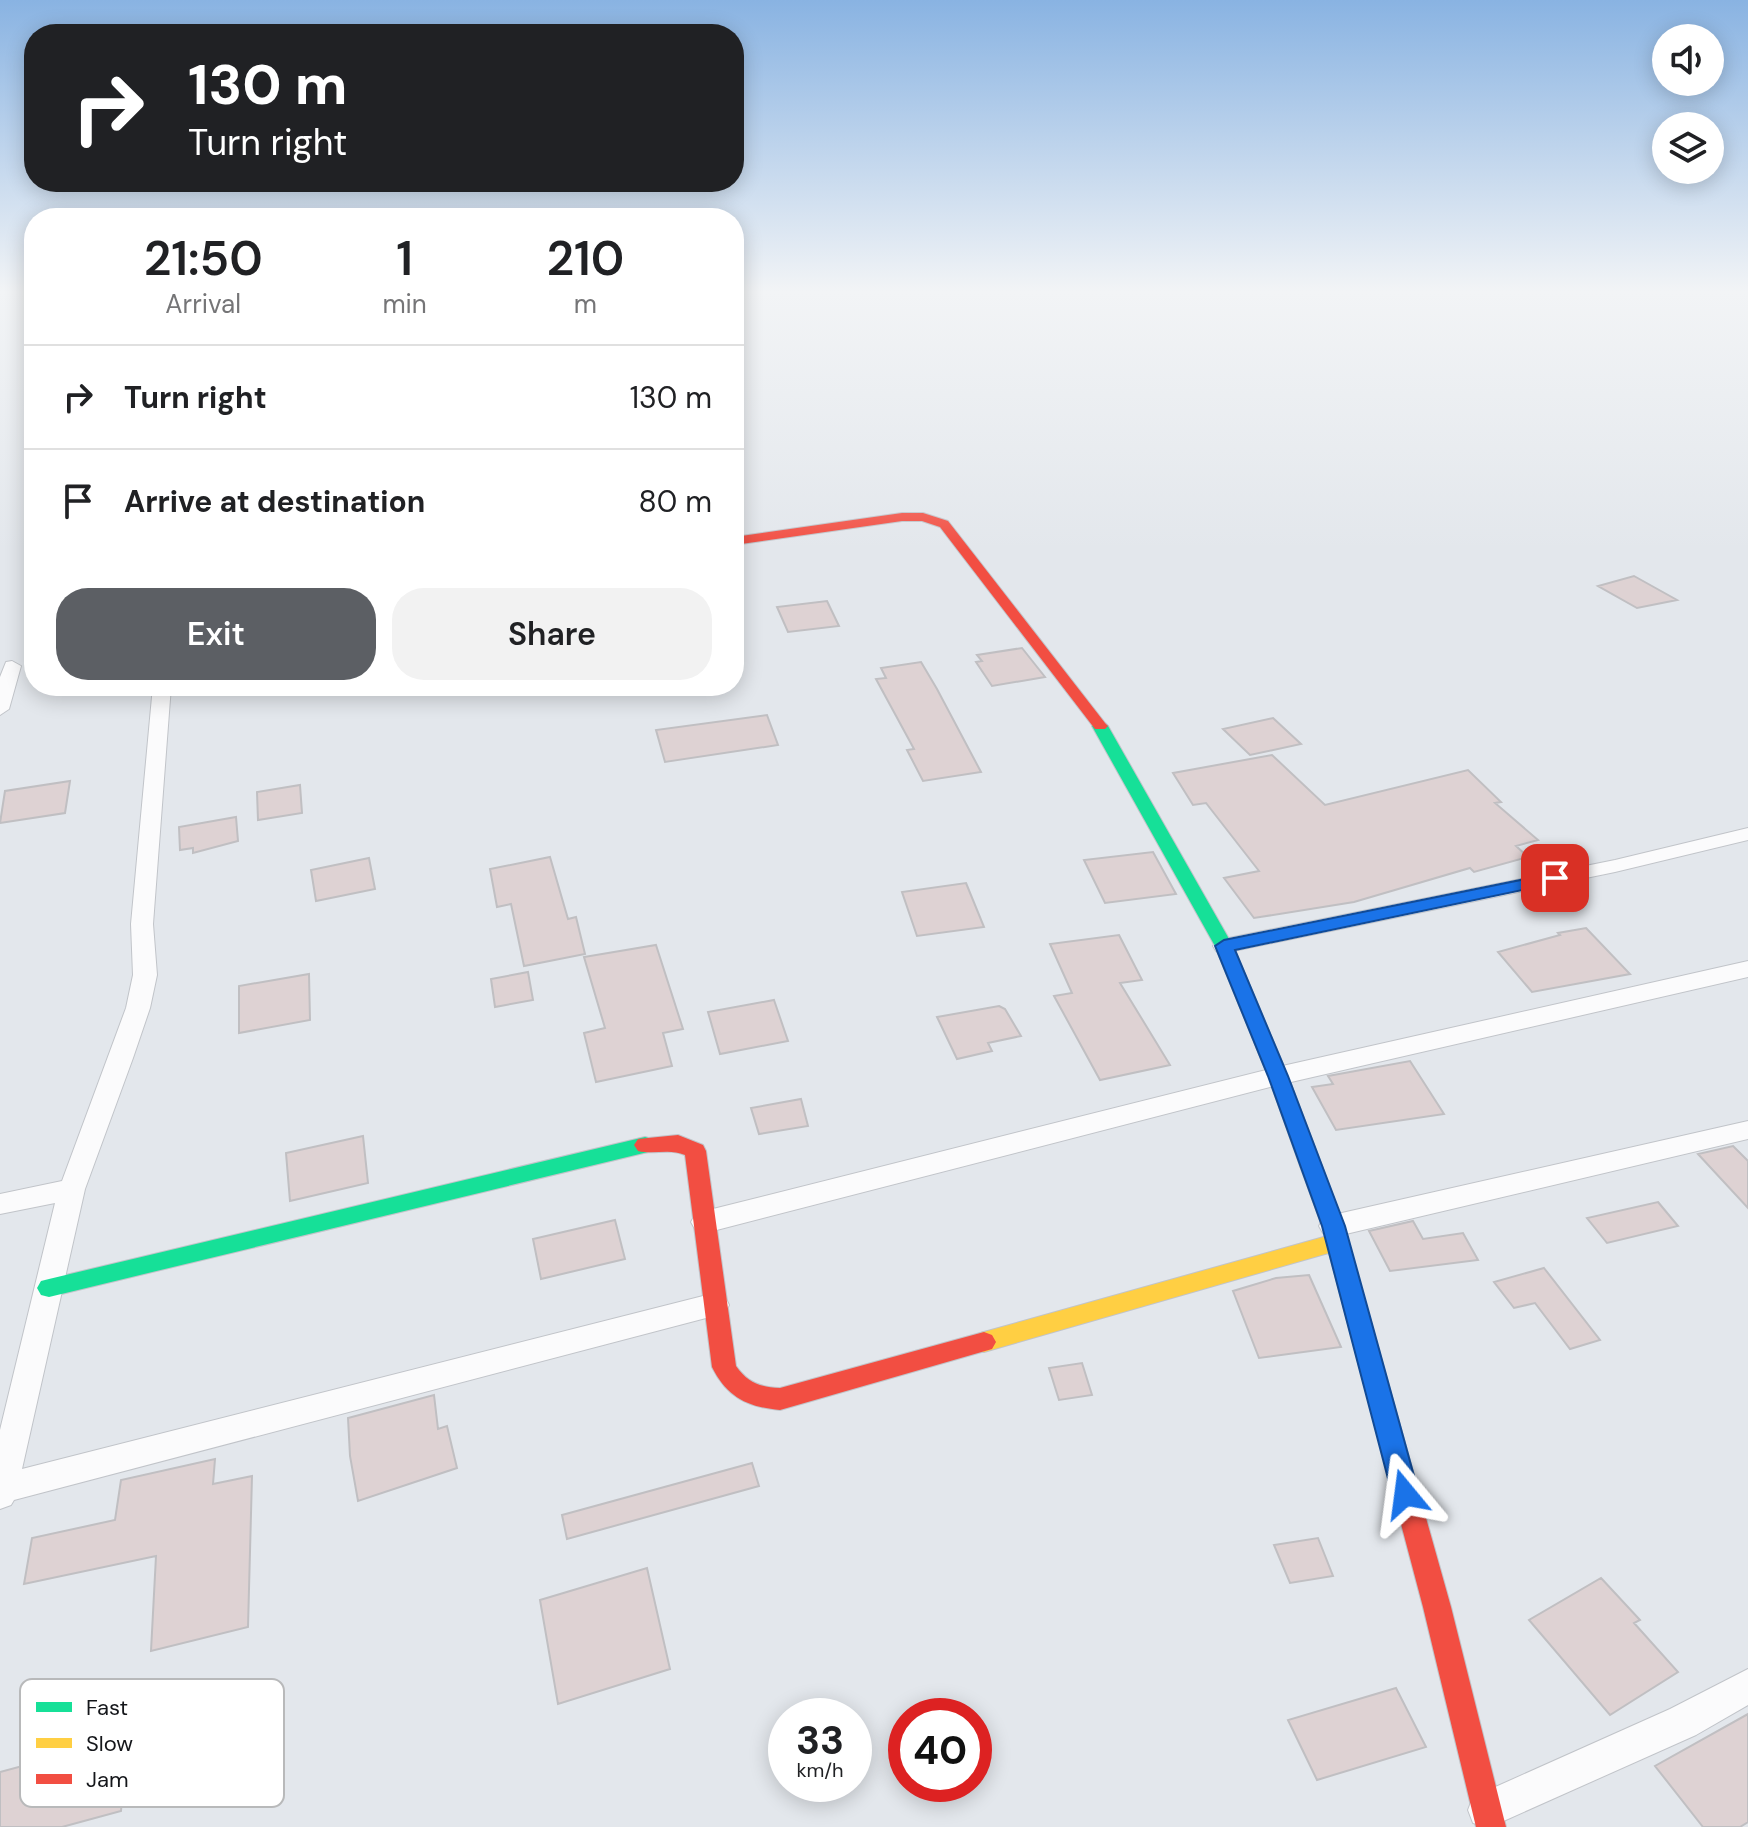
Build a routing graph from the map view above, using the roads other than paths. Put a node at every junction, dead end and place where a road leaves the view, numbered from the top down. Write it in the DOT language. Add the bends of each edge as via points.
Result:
graph roads {
  1 [pos="744,540"];
  2 [pos="6,668"];
  3 [pos="161,696"];
  4 [pos="0,709"];
  5 [pos="1748,834"];
  6 [pos="1224,946"];
  7 [pos="1748,969"];
  8 [pos="1278,1076"];
  9 [pos="1748,1130"];
  10 [pos="72,1189"];
  11 [pos="0,1204"];
  12 [pos="705,1222"];
  13 [pos="1336,1234"];
  14 [pos="49,1288"];
  15 [pos="715,1305"];
  16 [pos="1,1492"];
  17 [pos="1748,1686"];
  18 [pos="1489,1818"];
  1 -- 6 [label="street" via="902,517 944,524 1103,730"];
  2 -- 4 [label="street"];
  3 -- 10 [label="street" via="142,924 145,975"];
  5 -- 6 [label="street"];
  6 -- 8 [label="street"];
  7 -- 8 [label="street"];
  8 -- 12 [label="street"];
  8 -- 13 [label="street"];
  9 -- 13 [label="street"];
  10 -- 11 [label="street"];
  10 -- 14 [label="street"];
  12 -- 14 [label="street" via="695,1151 678,1143 653,1143"];
  12 -- 15 [label="street"];
  13 -- 15 [label="street" via="780,1399 755,1398 734,1388 724,1367"];
  13 -- 18 [label="street"];
  14 -- 16 [label="street"];
  15 -- 16 [label="street"];
  17 -- 18 [label="street"];
}
